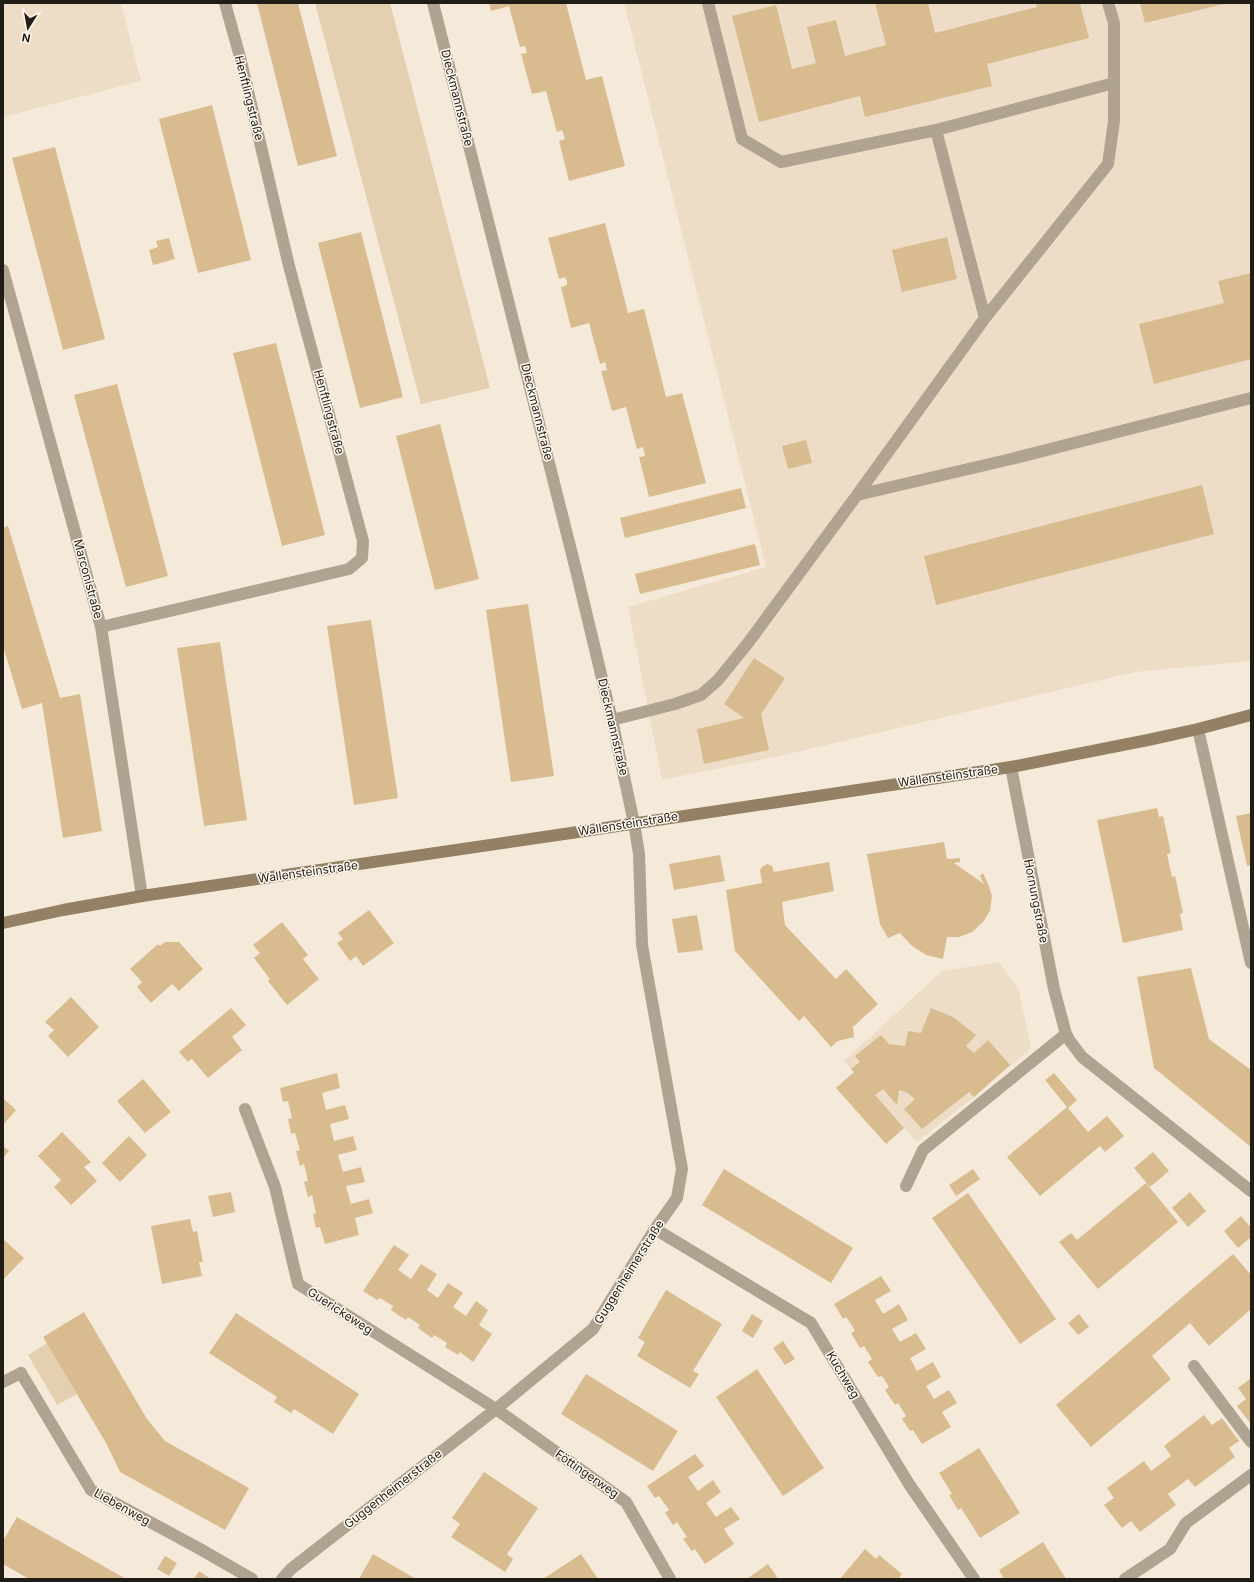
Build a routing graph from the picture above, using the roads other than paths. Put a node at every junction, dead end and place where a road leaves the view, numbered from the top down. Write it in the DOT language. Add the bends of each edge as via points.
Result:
graph roads {
  1 [pos="225,3"];
  2 [pos="434,3"];
  3 [pos="708,3"];
  4 [pos="1108,3"];
  5 [pos="1114,83"];
  6 [pos="936,130"];
  7 [pos="3,270"];
  8 [pos="985,318"];
  9 [pos="1251,398"];
  10 [pos="857,495"];
  11 [pos="101,627"];
  12 [pos="1251,715"];
  13 [pos="612,720"];
  14 [pos="1198,729"];
  15 [pos="1011,767"];
  16 [pos="634,823"];
  17 [pos="142,896"];
  18 [pos="3,923"];
  19 [pos="1251,963"];
  20 [pos="1066,1034"];
  21 [pos="245,1109"];
  22 [pos="906,1186"];
  23 [pos="1251,1191"];
  24 [pos="655,1229"];
  25 [pos="1194,1366"];
  26 [pos="3,1382"];
  27 [pos="496,1409"];
  28 [pos="1251,1442"];
  29 [pos="1251,1475"];
  30 [pos="252,1579"];
  31 [pos="282,1579"];
  32 [pos="670,1579"];
  33 [pos="974,1579"];
  34 [pos="1125,1579"];
  1 -- 11 [label="street, Henftlingstraße" via="289,266 363,541 362,558 349,569"];
  2 -- 13 [label="street, Dieckmannstraße"];
  3 -- 6 [label="street" via="742,139 781,162"];
  4 -- 5 [label="street" via="1114,23"];
  5 -- 6 [label="street"];
  5 -- 8 [label="street" via="1114,121 1108,164"];
  6 -- 8 [label="street"];
  7 -- 11 [label="street, Marconistraße"];
  8 -- 10 [label="street"];
  9 -- 10 [label="street"];
  10 -- 13 [label="street" via="748,643 712,686 701,695 675,704"];
  11 -- 17 [label="street, Marconistraße"];
  12 -- 14 [label="street, Wallensteinstraße"];
  13 -- 16 [label="street, Dieckmannstraße"];
  14 -- 15 [label="street, Wallensteinstraße"];
  14 -- 19 [label="street"];
  15 -- 16 [label="street, Wallensteinstraße"];
  15 -- 20 [label="street, Hornungstraße" via="1054,989"];
  16 -- 17 [label="street, Wallensteinstraße"];
  16 -- 24 [label="street, Guggenheimerstraße" via="639,854 642,945 682,1169 677,1198"];
  17 -- 18 [label="street, Wallensteinstraße"];
  20 -- 22 [label="street" via="924,1150"];
  20 -- 23 [label="street, Hornungstraße" via="1082,1057"];
  21 -- 27 [label="street, Guerickeweg" via="275,1187 298,1284"];
  24 -- 27 [label="street, Guggenheimerstraße" via="593,1329"];
  24 -- 33 [label="street, Kuchweg" via="811,1323 909,1484"];
  25 -- 28 [label="street"];
  26 -- 30 [label="street, Liebenweg" via="21,1373 90,1490"];
  27 -- 31 [label="street, Guggenheimerstraße" via="291,1569"];
  27 -- 32 [label="street, Föttingerweg" via="626,1502"];
  29 -- 34 [label="street" via="1186,1522 1170,1549"];
}
